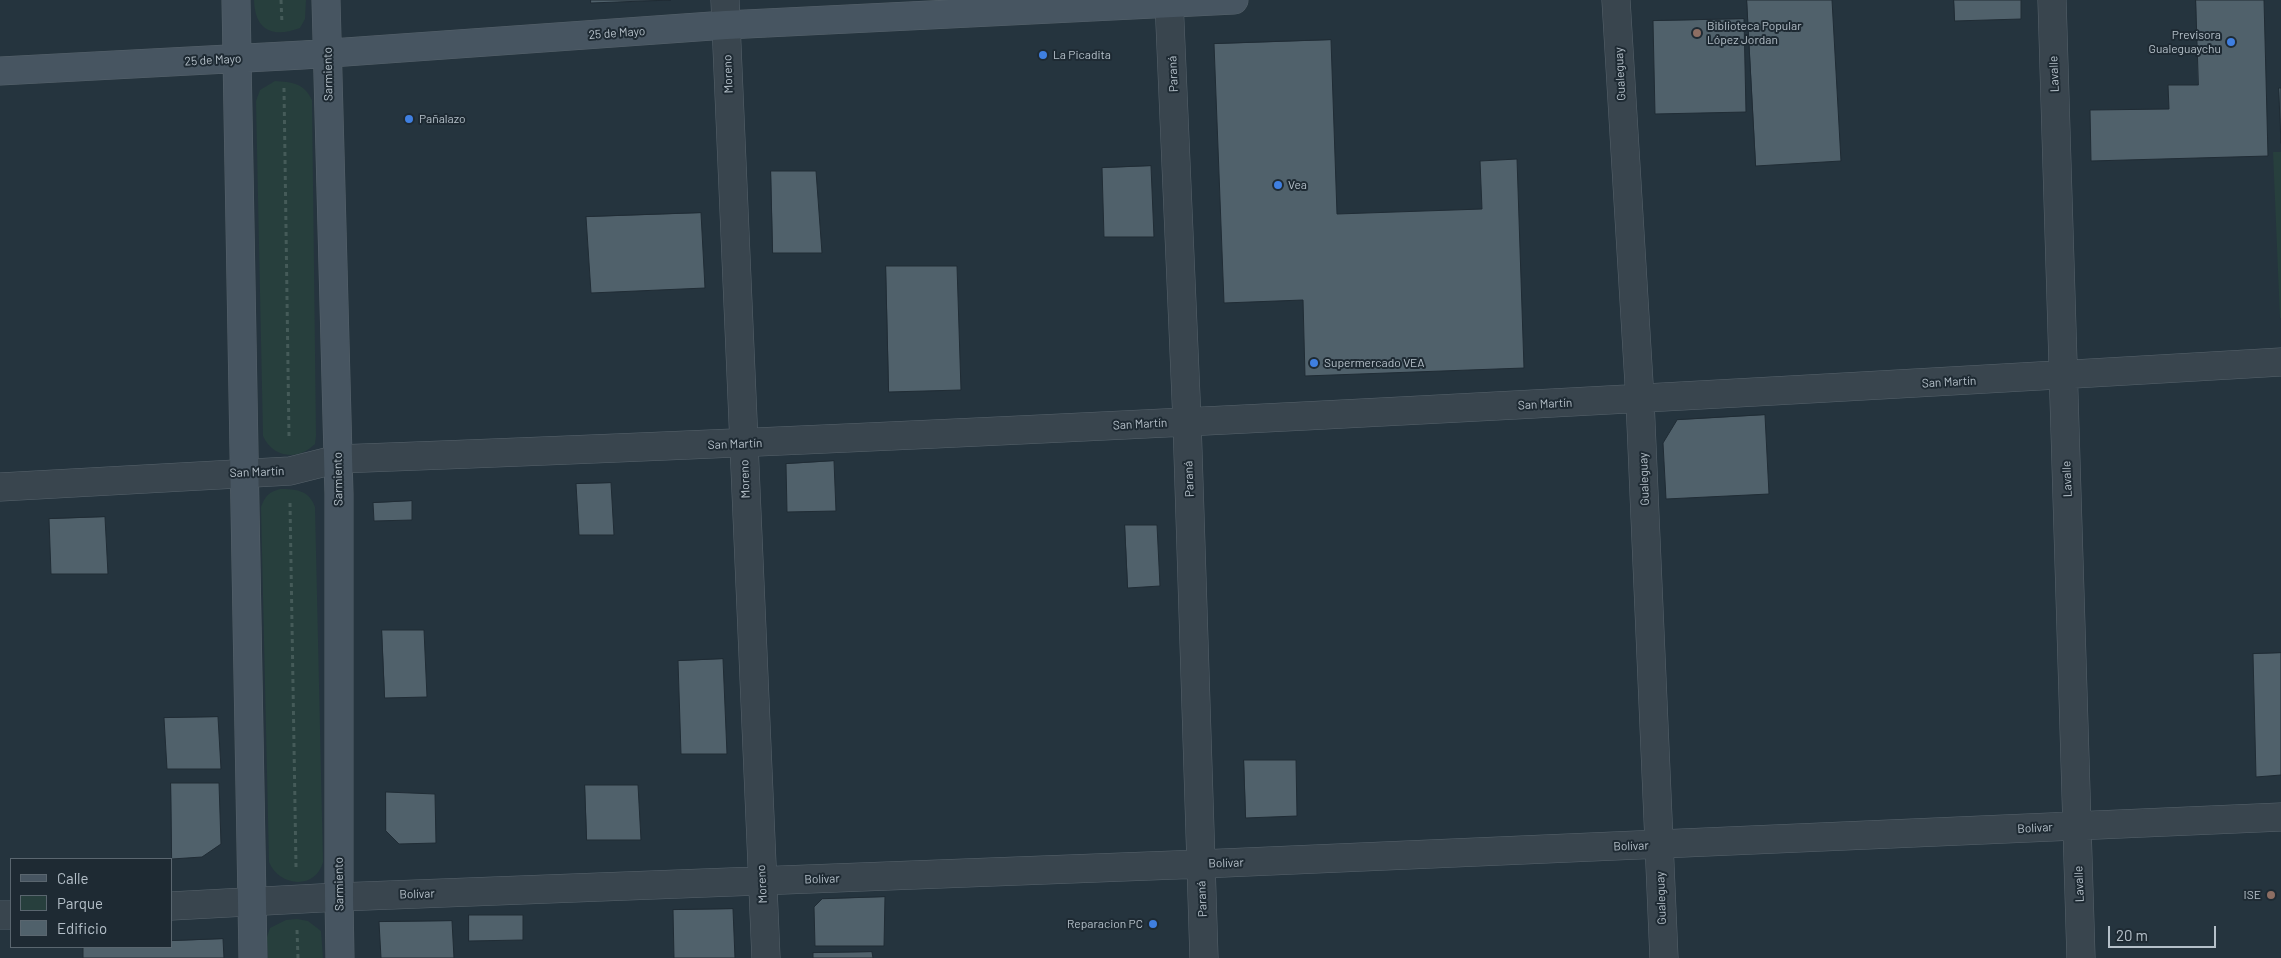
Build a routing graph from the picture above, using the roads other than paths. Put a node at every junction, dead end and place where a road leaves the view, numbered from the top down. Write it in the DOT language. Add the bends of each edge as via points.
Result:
graph roads {
  1 [pos="236,0"];
  2 [pos="326,0"];
  3 [pos="1234,0"];
  4 [pos="1616,0"];
  5 [pos="2052,0"];
  6 [pos="1169,1"];
  7 [pos="725,13"];
  8 [pos="328,54"];
  9 [pos="237,58"];
  10 [pos="0,71"];
  11 [pos="2281,362"];
  12 [pos="2064,375"];
  13 [pos="1640,400"];
  14 [pos="1187,421"];
  15 [pos="744,444"];
  16 [pos="338,459"];
  17 [pos="245,472"];
  18 [pos="0,487"];
  19 [pos="2281,817"];
  20 [pos="2077,826"];
  21 [pos="1659,845"];
  22 [pos="1201,864"];
  23 [pos="762,882"];
  24 [pos="338,897"];
  25 [pos="252,902"];
  26 [pos="172,906"];
  27 [pos="253,958"];
  28 [pos="340,958"];
  29 [pos="766,958"];
  30 [pos="1204,958"];
  31 [pos="1664,958"];
  32 [pos="2081,958"];
  1 -- 9 [label="main road"];
  2 -- 8 [label="main road, Sarmiento"];
  3 -- 6 [label="main road, 25 de Mayo"];
  4 -- 13 [label="street, Gualeguay"];
  5 -- 12 [label="street, Lavalle"];
  6 -- 7 [label="main road, 25 de Mayo"];
  6 -- 14 [label="street, Paraná"];
  7 -- 8 [label="main road, 25 de Mayo"];
  7 -- 15 [label="street, Moreno"];
  8 -- 9 [label="main road, 25 de Mayo"];
  8 -- 16 [label="main road, Sarmiento"];
  9 -- 10 [label="main road, 25 de Mayo"];
  9 -- 17 [label="main road"];
  11 -- 12 [label="street, San Martín"];
  12 -- 13 [label="street, San Martín"];
  12 -- 20 [label="street, Lavalle"];
  13 -- 14 [label="street, San Martín"];
  13 -- 21 [label="street, Gualeguay"];
  14 -- 15 [label="street, San Martín"];
  14 -- 22 [label="street, Paraná"];
  15 -- 16 [label="street, San Martín"];
  15 -- 23 [label="street, Moreno"];
  16 -- 17 [label="street, San Martín" via="290,471"];
  16 -- 24 [label="main road, Sarmiento"];
  17 -- 18 [label="street, San Martín"];
  17 -- 25 [label="main road"];
  19 -- 20 [label="street, Bolívar"];
  20 -- 21 [label="street, Bolívar"];
  20 -- 32 [label="street, Lavalle"];
  21 -- 22 [label="street, Bolívar"];
  21 -- 31 [label="street, Gualeguay"];
  22 -- 23 [label="street, Bolívar"];
  22 -- 30 [label="street, Paraná"];
  23 -- 24 [label="street, Bolívar"];
  23 -- 29 [label="street, Moreno"];
  24 -- 25 [label="street, Bolívar"];
  24 -- 28 [label="main road, Sarmiento"];
  25 -- 26 [label="street, Bolívar"];
  25 -- 27 [label="main road"];
}
